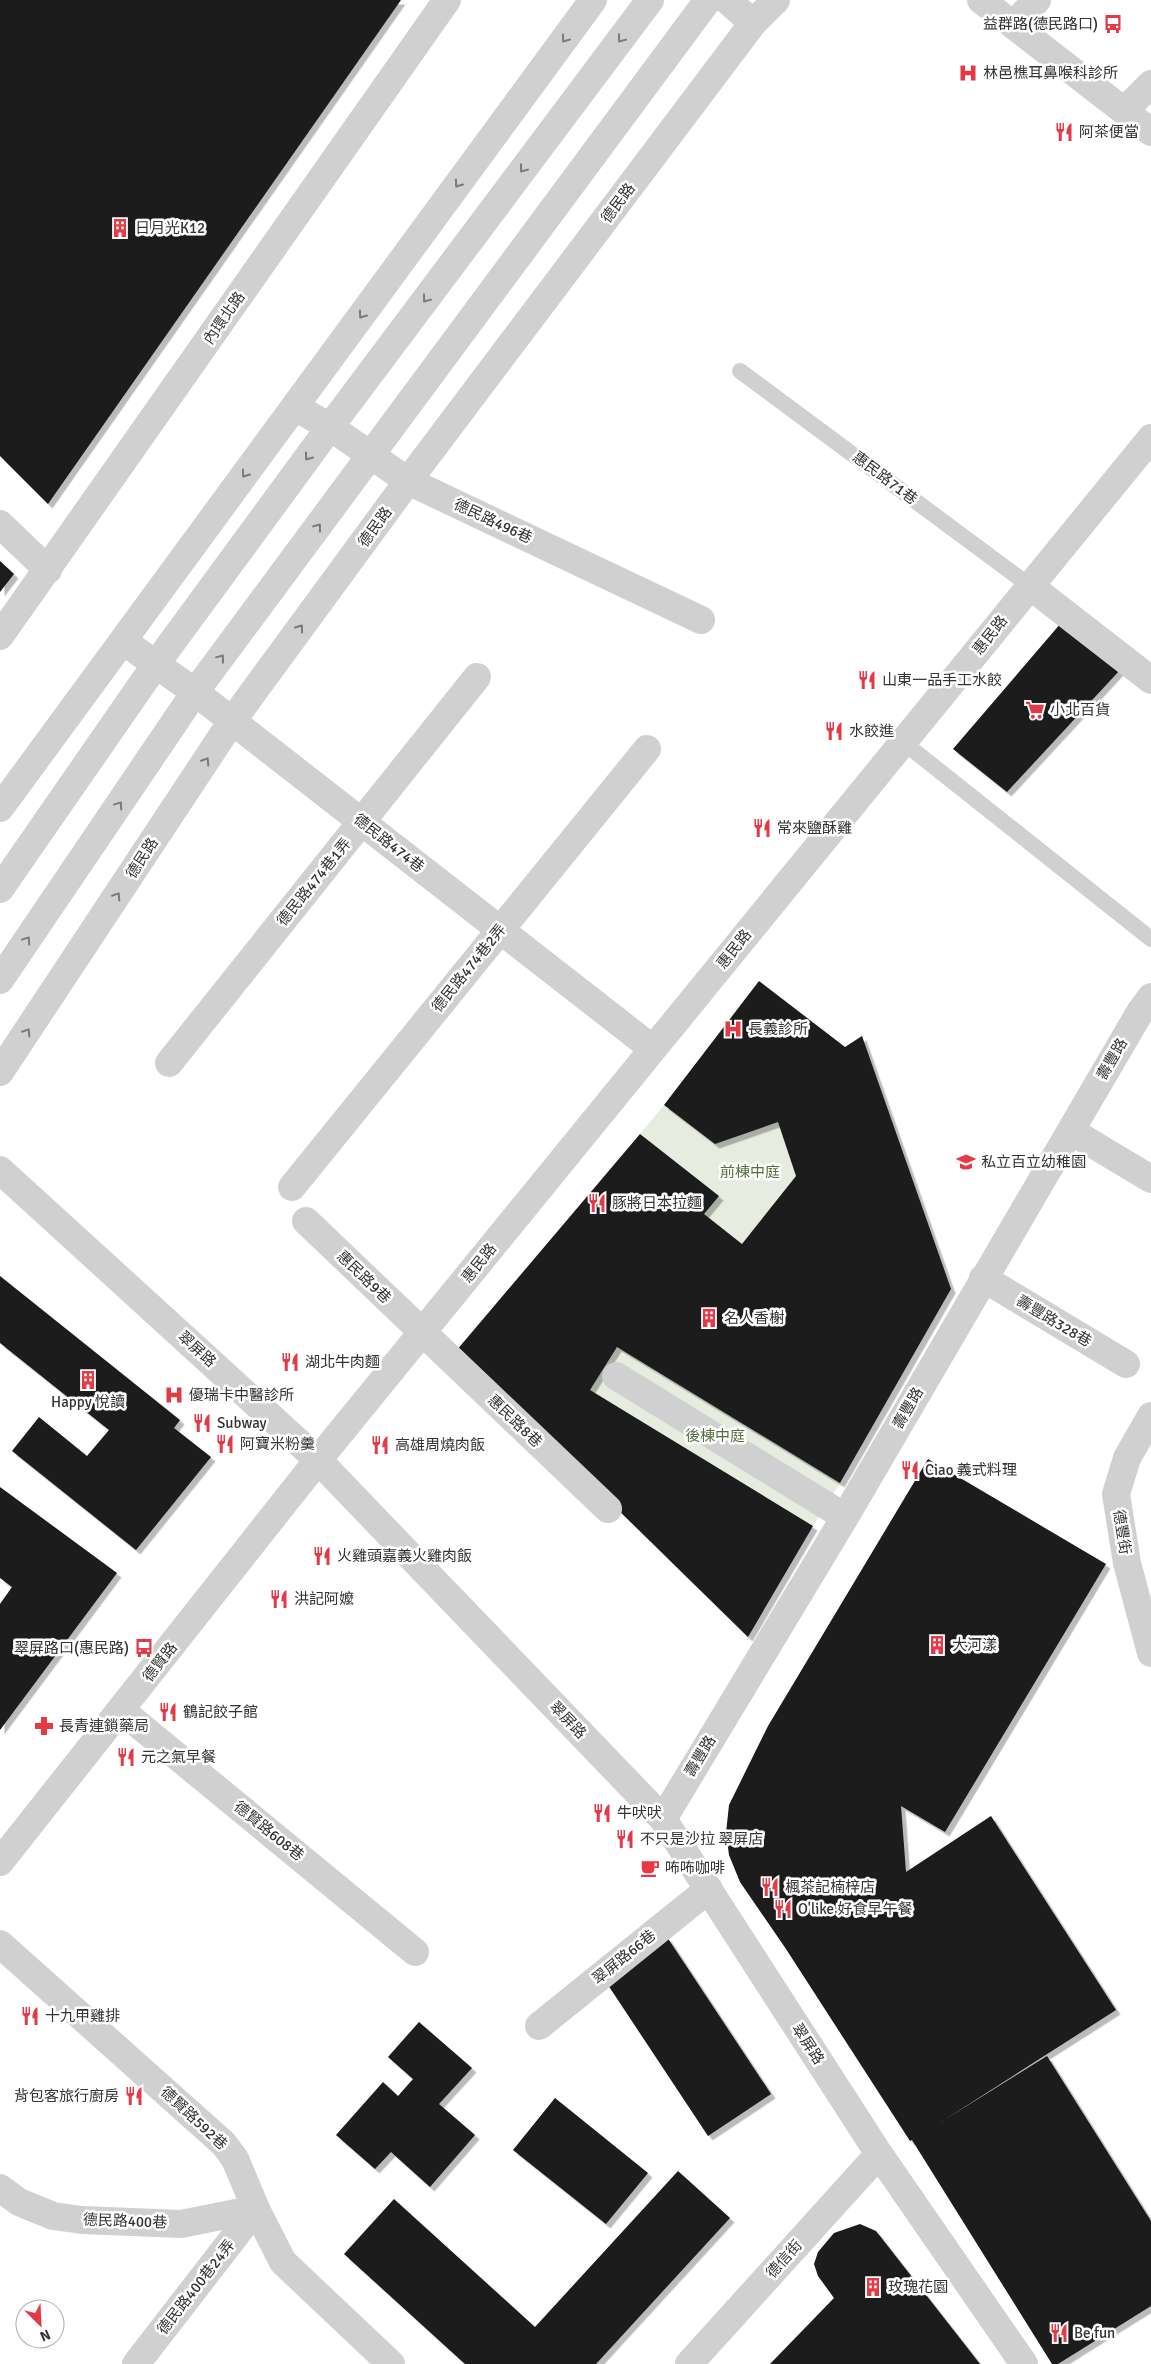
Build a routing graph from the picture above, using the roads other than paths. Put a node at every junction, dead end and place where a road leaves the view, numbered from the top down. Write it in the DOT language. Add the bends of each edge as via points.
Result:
graph roads {
  1 [pos="448,0"];
  2 [pos="594,0"];
  3 [pos="650,0"];
  4 [pos="708,0"];
  5 [pos="727,0"];
  6 [pos="776,0"];
  7 [pos="981,0"];
  8 [pos="1037,0"];
  9 [pos="753,23"];
  10 [pos="1013,25"];
  11 [pos="1151,84"];
  12 [pos="1124,111"];
  13 [pos="1151,132"];
  14 [pos="740,371"];
  15 [pos="295,407"];
  16 [pos="330,427"];
  17 [pos="1151,438"];
  18 [pos="371,455"];
  19 [pos="408,481"];
  20 [pos="0,524"];
  21 [pos="48,570"];
  22 [pos="1030,586"];
  23 [pos="701,620"];
  24 [pos="0,636"];
  25 [pos="122,641"];
  26 [pos="156,664"];
  27 [pos="478,677"];
  28 [pos="1151,680"];
  29 [pos="195,692"];
  30 [pos="232,721"];
  31 [pos="903,742"];
  32 [pos="647,749"];
  33 [pos="0,808"];
  34 [pos="362,822"];
  35 [pos="0,890"];
  36 [pos="500,930"];
  37 [pos="1151,939"];
  38 [pos="0,980"];
  39 [pos="1151,997"];
  40 [pos="653,1049"];
  41 [pos="170,1063"];
  42 [pos="0,1072"];
  43 [pos="1071,1131"];
  44 [pos="0,1170"];
  45 [pos="1151,1179"];
  46 [pos="292,1187"];
  47 [pos="306,1221"];
  48 [pos="983,1278"];
  49 [pos="422,1332"];
  50 [pos="1126,1364"];
  51 [pos="616,1376"];
  52 [pos="1151,1416"];
  53 [pos="318,1460"];
  54 [pos="608,1509"];
  55 [pos="845,1517"];
  56 [pos="1151,1653"];
  57 [pos="122,1711"];
  58 [pos="663,1819"];
  59 [pos="0,1862"];
  60 [pos="709,1889"];
  61 [pos="0,1944"];
  62 [pos="415,1952"];
  63 [pos="539,2026"];
  64 [pos="879,2154"];
  65 [pos="0,2188"];
  66 [pos="256,2210"];
  67 [pos="380,2360"];
  68 [pos="136,2364"];
  69 [pos="689,2364"];
  70 [pos="1024,2364"];
  1 -- 21 [label="street, 內環北路"];
  2 -- 15 [label="street, one-way"];
  3 -- 16 [label="street, one-way"];
  4 -- 18 [label="street"];
  5 -- 9 [label="street"];
  6 -- 9 [label="street, 德民路"];
  7 -- 10 [label="street"];
  8 -- 10 [label="street"];
  9 -- 19 [label="street, 德民路"];
  10 -- 12 [label="street"];
  11 -- 12 [label="street"];
  12 -- 13 [label="street"];
  14 -- 22 [label="lane, 惠民路71巷"];
  15 -- 16 [label="street, 德民路496巷"];
  15 -- 25 [label="street, one-way"];
  16 -- 18 [label="street, 德民路496巷"];
  16 -- 26 [label="street, one-way"];
  17 -- 22 [label="street, 惠民路"];
  18 -- 19 [label="street, 德民路496巷"];
  29 -- 18 [label="street, one-way"];
  19 -- 23 [label="street, 德民路496巷"];
  30 -- 19 [label="street, 德民路, one-way"];
  20 -- 21 [label="street"];
  21 -- 24 [label="street, 內環北路"];
  22 -- 28 [label="street"];
  22 -- 31 [label="street, 惠民路"];
  25 -- 26 [label="street, 德民路474巷"];
  25 -- 33 [label="street"];
  26 -- 29 [label="street, 德民路474巷"];
  26 -- 35 [label="street"];
  27 -- 34 [label="street, 德民路474巷1弄"];
  29 -- 30 [label="street, 德民路474巷"];
  38 -- 29 [label="street, one-way"];
  30 -- 34 [label="street, 德民路474巷"];
  42 -- 30 [label="street, 德民路, one-way"];
  31 -- 37 [label="lane"];
  31 -- 40 [label="street, 惠民路"];
  32 -- 36 [label="street, 德民路474巷2弄"];
  34 -- 36 [label="street, 德民路474巷"];
  34 -- 41 [label="street, 德民路474巷1弄"];
  36 -- 40 [label="street, 德民路474巷"];
  36 -- 46 [label="street, 德民路474巷2弄"];
  39 -- 43 [label="street, 壽豐路"];
  40 -- 49 [label="street, 惠民路"];
  43 -- 45 [label="street"];
  43 -- 48 [label="street, 壽豐路"];
  44 -- 53 [label="street, 翠屏路"];
  47 -- 49 [label="street, 惠民路9巷"];
  48 -- 50 [label="street, 壽豐路328巷"];
  48 -- 55 [label="street, 壽豐路"];
  49 -- 53 [label="street, 惠民路"];
  49 -- 54 [label="street, 惠民路8巷"];
  51 -- 55 [label="street"];
  52 -- 56 [label="street, 德豐街" via="1127,1458 1116,1494 1127,1563"];
  53 -- 57 [label="street, 德賢路"];
  53 -- 58 [label="street, 翠屏路"];
  55 -- 58 [label="street, 壽豐路"];
  57 -- 59 [label="street, 德賢路"];
  57 -- 62 [label="street, 德賢路608巷"];
  58 -- 60 [label="street, 翠屏路"];
  60 -- 63 [label="street, 翠屏路66巷"];
  60 -- 64 [label="street, 翠屏路"];
  61 -- 66 [label="street, 德賢路592巷" via="224,2144 235,2159"];
  64 -- 69 [label="street, 德信街"];
  64 -- 70 [label="street, 翠屏路"];
  65 -- 66 [label="street, 德民路400巷" via="19,2202 53,2216 82,2220 181,2224"];
  66 -- 67 [label="street, 德賢路592巷" via="282,2262"];
  66 -- 68 [label="street, 德民路400巷24弄"];
}
